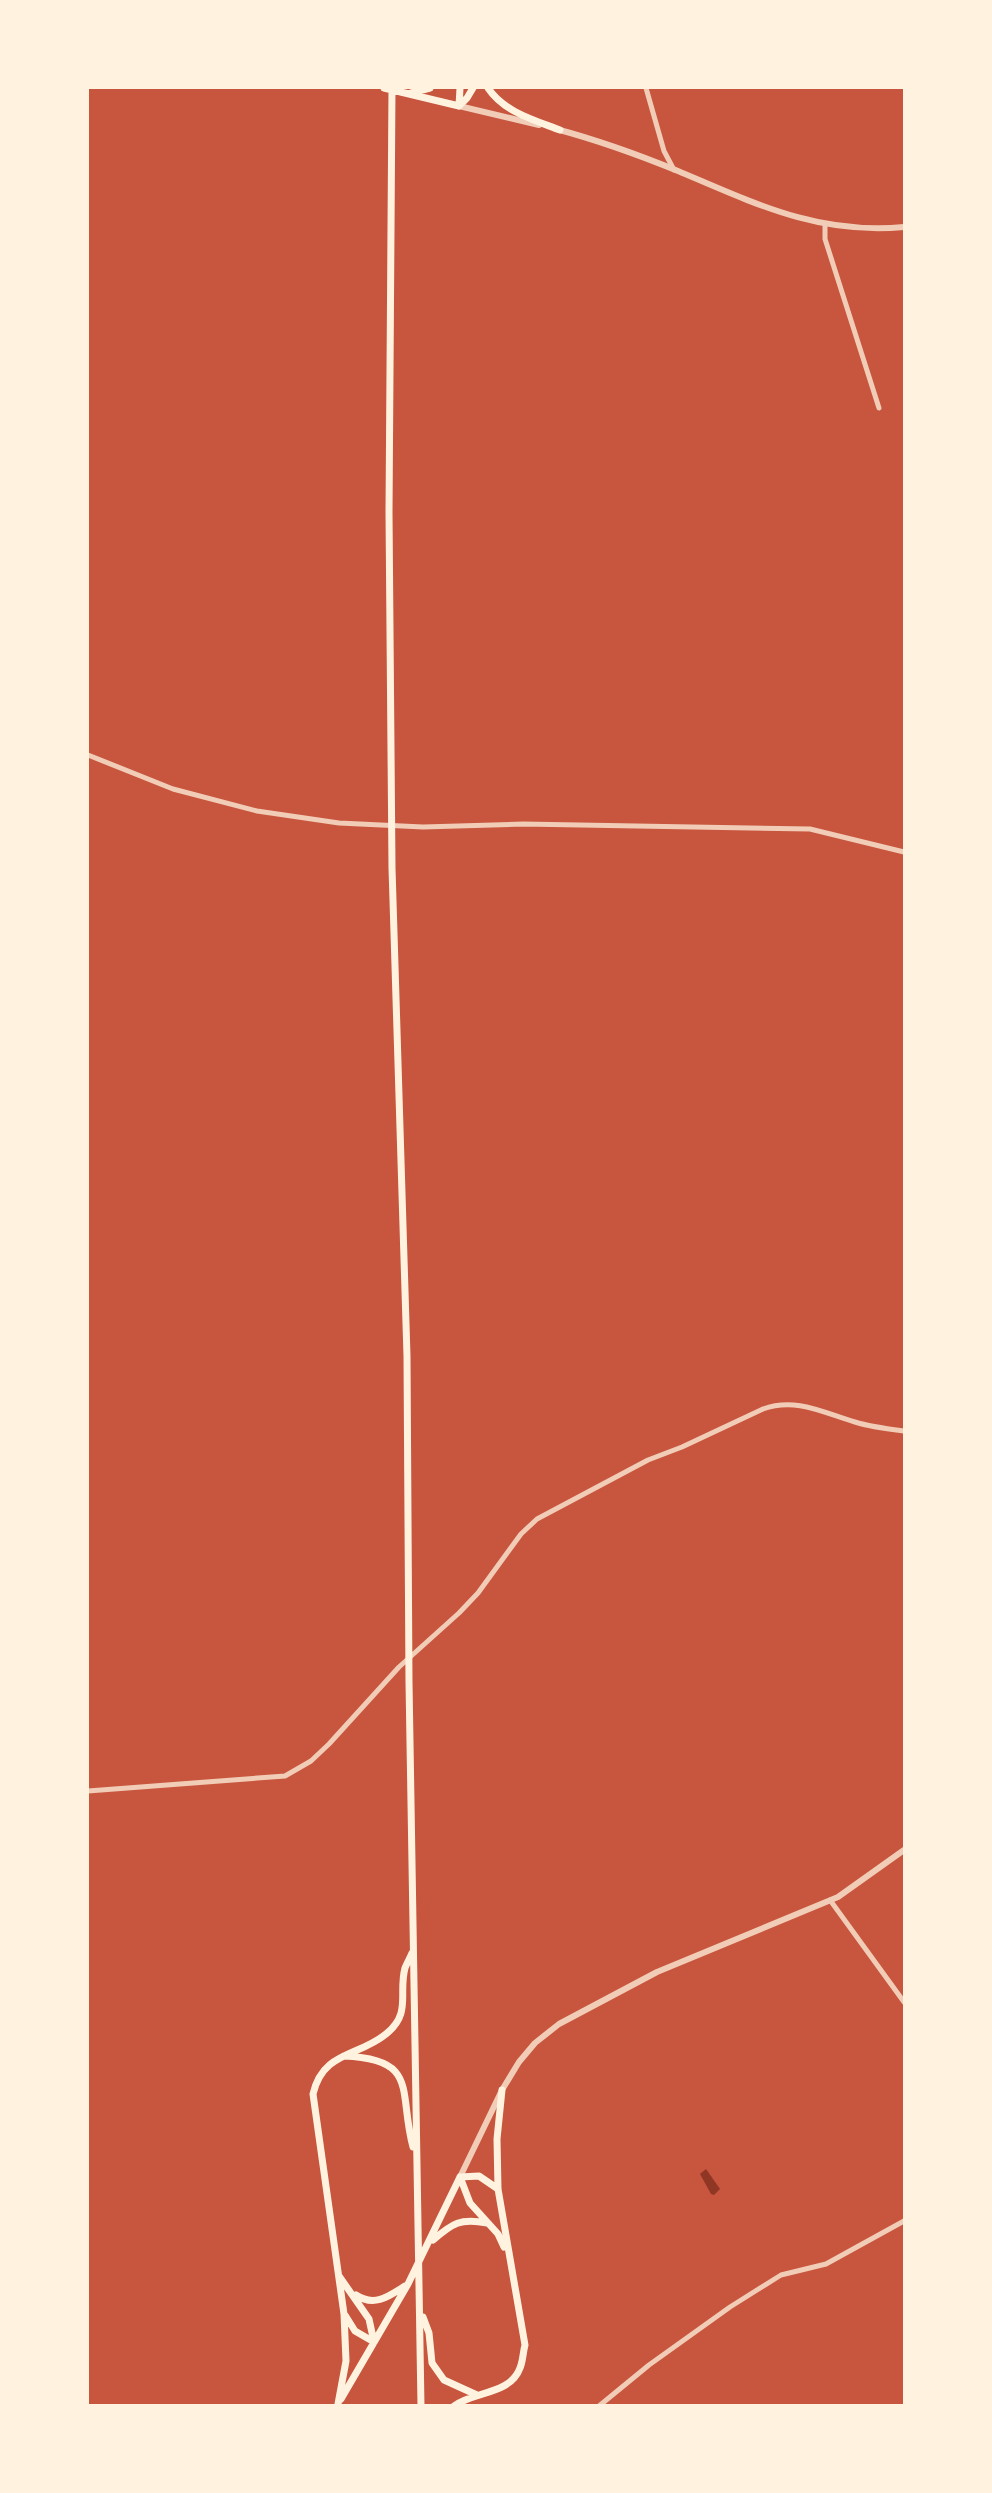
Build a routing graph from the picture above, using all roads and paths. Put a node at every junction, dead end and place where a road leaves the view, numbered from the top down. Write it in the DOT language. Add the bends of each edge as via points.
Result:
graph roads {
  1 [pos="384,88"];
  2 [pos="430,88"];
  3 [pos="460,88"];
  4 [pos="473,88"];
  5 [pos="488,88"];
  6 [pos="646,88"];
  7 [pos="393,89"];
  8 [pos="409,93"];
  9 [pos="459,106"];
  10 [pos="560,130"];
  11 [pos="674,170"];
  12 [pos="825,225"];
  13 [pos="905,227"];
  14 [pos="879,408"];
  15 [pos="88,755"];
  16 [pos="905,852"];
  17 [pos="905,1431"];
  18 [pos="88,1791"];
  19 [pos="903,1853"];
  20 [pos="830,1900"];
  21 [pos="414,1949"];
  22 [pos="905,2002"];
  23 [pos="343,2056"];
  24 [pos="502,2090"];
  25 [pos="416,2157"];
  26 [pos="460,2177"];
  27 [pos="498,2189"];
  28 [pos="905,2221"];
  29 [pos="487,2223"];
  30 [pos="429,2243"];
  31 [pos="508,2253"];
  32 [pos="339,2275"];
  33 [pos="408,2284"];
  34 [pos="350,2292"];
  35 [pos="420,2307"];
  36 [pos="344,2314"];
  37 [pos="374,2342"];
  38 [pos="477,2395"];
  39 [pos="338,2405"];
  40 [pos="421,2406"];
  41 [pos="454,2406"];
  42 [pos="599,2406"];
  1 -- 7 [label="main road"];
  2 -- 8 [label="main road"];
  3 -- 9 [label="main road"];
  4 -- 9 [label="main road"];
  5 -- 10 [label="main road" via="511,110"];
  6 -- 11 [label="street"];
  7 -- 8 [label="main road"];
  7 -- 21 [label="main road" via="392,868 407,1356"];
  8 -- 9 [label="main road"];
  9 -- 10 [label="street"];
  10 -- 11 [label="street"];
  11 -- 12 [label="street" via="752,203"];
  12 -- 13 [label="street"];
  12 -- 14 [label="street" via="825,239"];
  15 -- 16 [label="street" via="173,789 257,811 339,823 810,829"];
  17 -- 18 [label="street" via="855,1422 815,1408 777,1404 648,1460 537,1519 478,1593 399,1667 311,1762 285,1776"];
  19 -- 20 [label="street"];
  20 -- 22 [label="street"];
  20 -- 24 [label="street" via="657,1972 559,2024 535,2043"];
  21 -- 23 [label="main road" via="405,1970 399,2020 385,2035"];
  21 -- 25 [label="main road"];
  23 -- 25 [label="main road" via="387,2063 400,2077"];
  23 -- 32 [label="main road" via="327,2066 313,2094"];
  24 -- 26 [label="street"];
  24 -- 27 [label="main road"];
  25 -- 35 [label="main road"];
  26 -- 27 [label="main road" via="479,2176"];
  26 -- 29 [label="main road" via="470,2203"];
  26 -- 30 [label="main road"];
  27 -- 31 [label="main road"];
  28 -- 42 [label="street" via="826,2264 781,2275 730,2306"];
  29 -- 30 [label="main road" via="467,2219 450,2225"];
  29 -- 31 [label="main road"];
  30 -- 33 [label="main road"];
  31 -- 38 [label="main road" via="525,2345 520,2370 501,2389"];
  32 -- 34 [label="main road"];
  32 -- 36 [label="main road"];
  33 -- 34 [label="main road" via="377,2301 364,2301"];
  33 -- 37 [label="main road"];
  34 -- 37 [label="main road" via="369,2319"];
  35 -- 38 [label="main road" via="432,2362 444,2380"];
  35 -- 40 [label="main road"];
  36 -- 37 [label="main road" via="355,2331"];
  36 -- 39 [label="main road" via="346,2361"];
  37 -- 39 [label="main road"];
  38 -- 41 [label="main road"];
}
